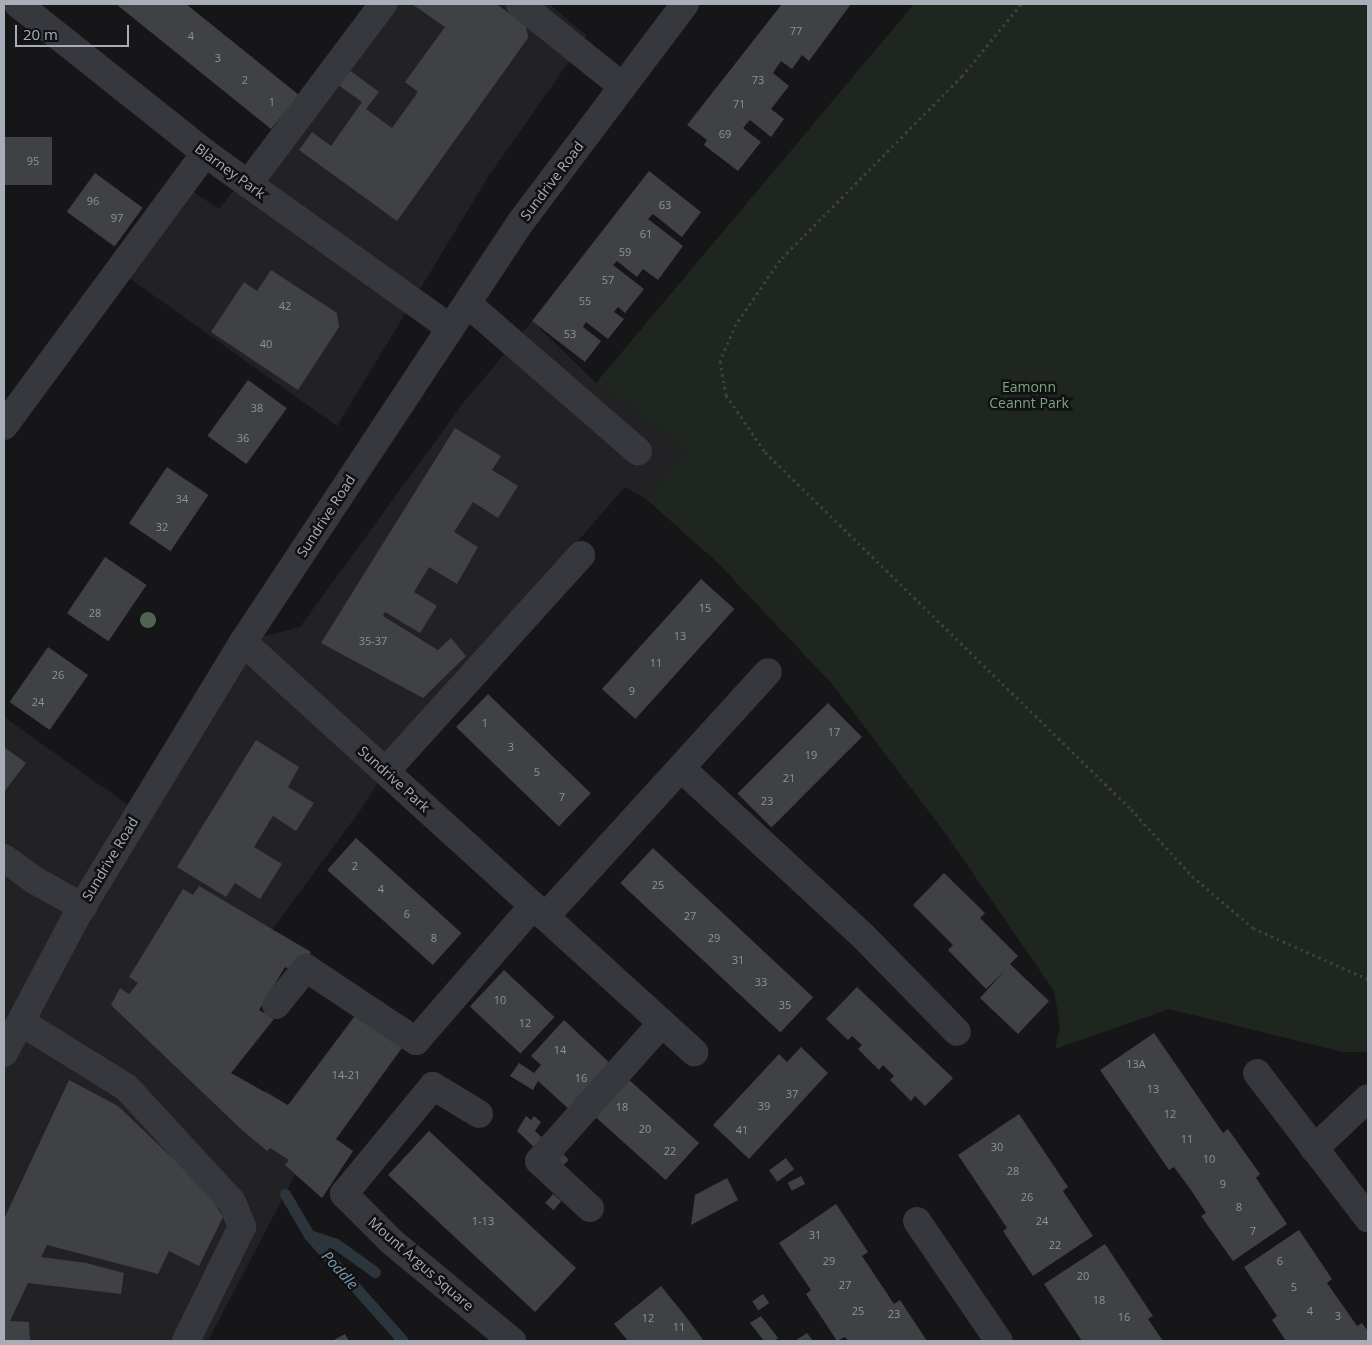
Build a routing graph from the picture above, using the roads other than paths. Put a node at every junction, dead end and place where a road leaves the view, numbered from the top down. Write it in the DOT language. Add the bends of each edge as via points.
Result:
graph roads {
  1 [pos="18,4"];
  2 [pos="383,4"];
  3 [pos="520,4"];
  4 [pos="685,4"];
  5 [pos="622,86"];
  6 [pos="205,153"];
  7 [pos="248,184"];
  8 [pos="468,304"];
  9 [pos="450,328"];
  10 [pos="4,426"];
  11 [pos="638,450"];
  12 [pos="581,555"];
  13 [pos="243,642"];
  14 [pos="768,672"];
  15 [pos="681,768"];
  16 [pos="386,771"];
  17 [pos="4,858"];
  18 [pos="83,907"];
  19 [pos="539,911"];
  20 [pos="276,1005"];
  21 [pos="21,1022"];
  22 [pos="662,1023"];
  23 [pos="957,1032"];
  24 [pos="694,1052"];
  25 [pos="4,1053"];
  26 [pos="1257,1073"];
  27 [pos="1368,1098"];
  28 [pos="479,1114"];
  29 [pos="1314,1149"];
  30 [pos="590,1208"];
  31 [pos="1368,1218"];
  32 [pos="918,1221"];
  33 [pos="186,1341"];
  34 [pos="512,1341"];
  35 [pos="999,1341"];
  1 -- 6 [label="street, Blarney Park"];
  2 -- 7 [label="street"];
  3 -- 5 [label="street"];
  4 -- 5 [label="street, Sundrive Road"];
  5 -- 8 [label="street, Sundrive Road" via="520,223"];
  6 -- 7 [label="street, Blarney Park"];
  6 -- 10 [label="street"];
  7 -- 9 [label="street, Blarney Park"];
  8 -- 9 [label="street, Sundrive Road"];
  8 -- 11 [label="street"];
  9 -- 13 [label="street, Sundrive Road"];
  12 -- 16 [label="street"];
  13 -- 16 [label="street, Sundrive Park"];
  13 -- 18 [label="street, Sundrive Road"];
  14 -- 15 [label="street"];
  15 -- 19 [label="street"];
  15 -- 23 [label="street" via="863,936"];
  16 -- 19 [label="street, Sundrive Park"];
  17 -- 18 [label="street" via="36,881"];
  18 -- 21 [label="street, Sundrive Road"];
  19 -- 20 [label="street" via="416,1041 306,968"];
  19 -- 22 [label="street, Sundrive Park"];
  21 -- 25 [label="street, Sundrive Road"];
  21 -- 33 [label="street" via="126,1087 232,1202 242,1227"];
  22 -- 24 [label="street, Sundrive Park"];
  22 -- 30 [label="street" via="539,1161"];
  26 -- 29 [label="street"];
  27 -- 29 [label="street"];
  28 -- 34 [label="street, Mount Argus Square" via="433,1086 344,1194 392,1242"];
  29 -- 31 [label="street"];
  32 -- 35 [label="street"];
}
